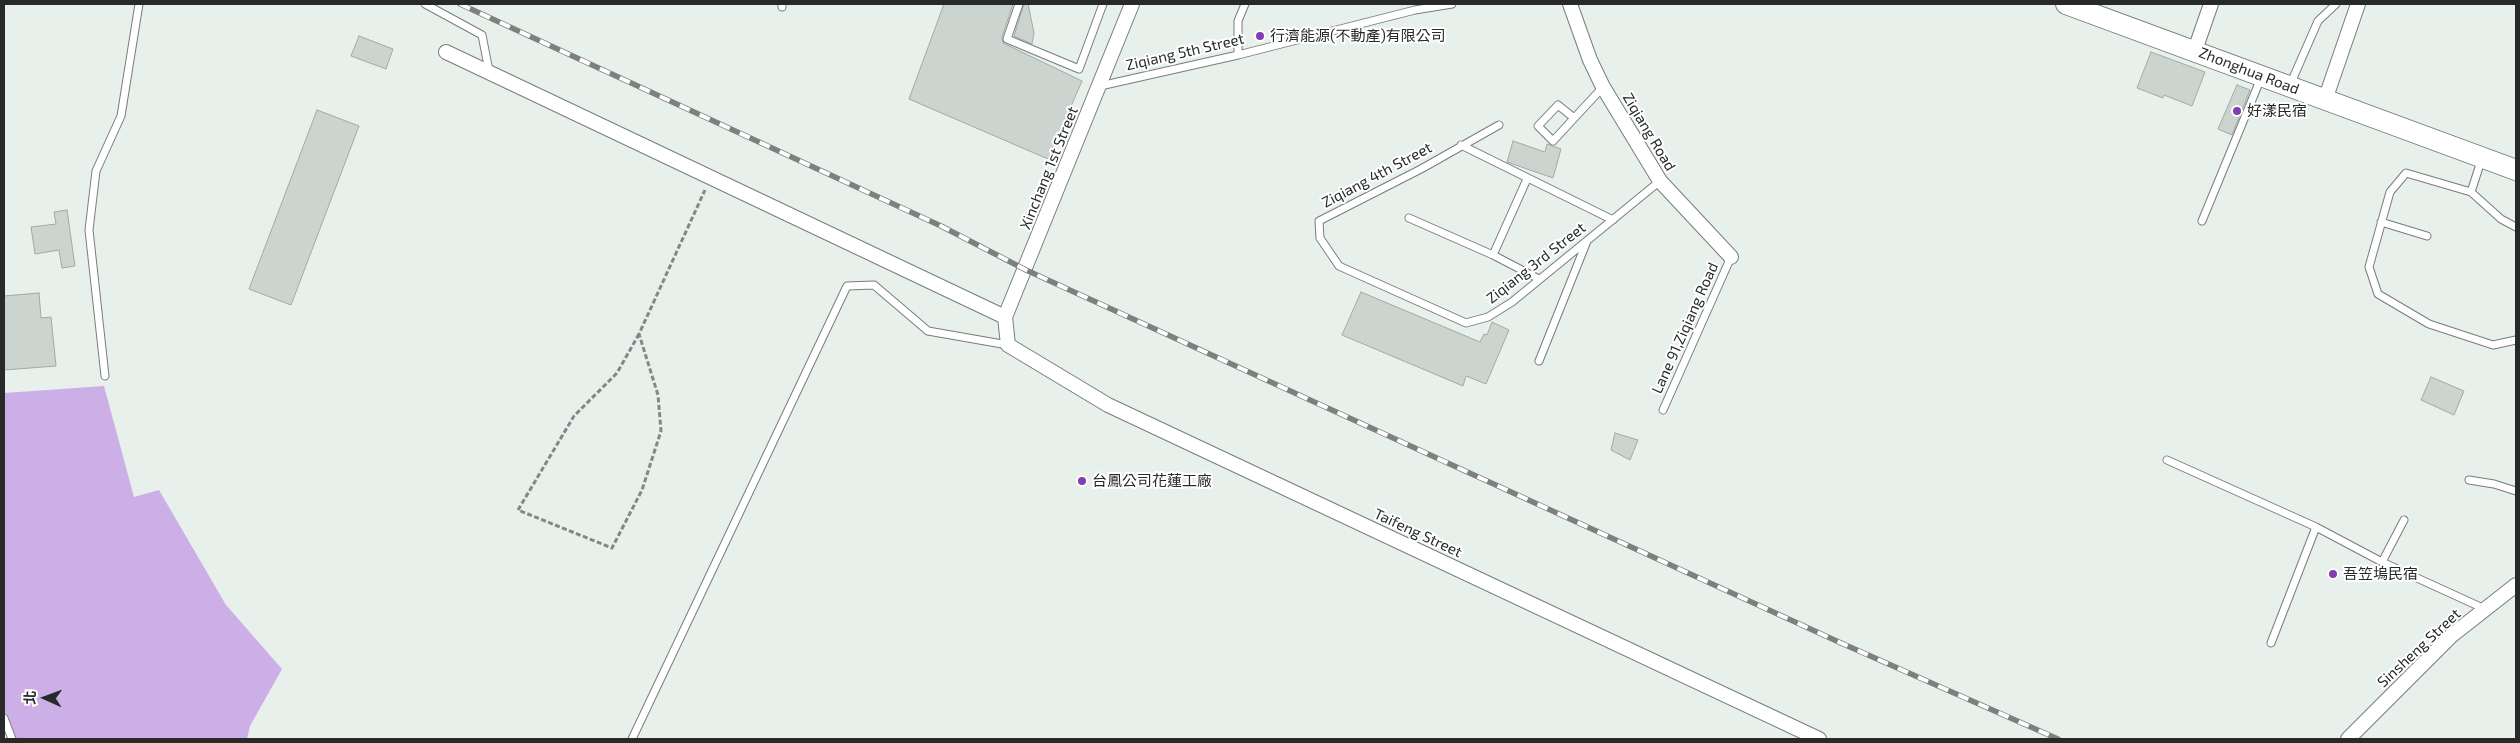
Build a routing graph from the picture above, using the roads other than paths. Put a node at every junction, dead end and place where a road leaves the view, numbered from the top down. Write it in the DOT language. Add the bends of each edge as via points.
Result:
graph roads {
  1 [pos="139,4"];
  2 [pos="425,4"];
  3 [pos="1018,4"];
  4 [pos="1103,4"];
  5 [pos="1132,4"];
  6 [pos="1245,4"];
  7 [pos="1452,4"];
  8 [pos="1570,4"];
  9 [pos="2066,4"];
  10 [pos="2211,4"];
  11 [pos="2336,4"];
  12 [pos="2358,4"];
  13 [pos="1415,7"];
  14 [pos="2196,50"];
  15 [pos="446,52"];
  16 [pos="1238,55"];
  17 [pos="489,73"];
  18 [pos="2262,76"];
  19 [pos="1100,86"];
  20 [pos="2289,86"];
  21 [pos="1603,87"];
  22 [pos="2325,100"];
  23 [pos="1574,118"];
  24 [pos="1499,125"];
  25 [pos="1461,145"];
  26 [pos="2482,158"];
  27 [pos="2516,170"];
  28 [pos="1527,179"];
  29 [pos="1660,181"];
  30 [pos="2471,192"];
  31 [pos="1409,218"];
  32 [pos="1613,220"];
  33 [pos="2202,221"];
  34 [pos="2381,222"];
  35 [pos="2516,227"];
  36 [pos="2427,236"];
  37 [pos="1320,238"];
  38 [pos="1588,240"];
  39 [pos="1493,255"];
  40 [pos="1731,257"];
  41 [pos="1539,279"];
  42 [pos="1005,318"];
  43 [pos="2516,340"];
  44 [pos="1008,345"];
  45 [pos="1539,361"];
  46 [pos="105,376"];
  47 [pos="1664,410"];
  48 [pos="2167,460"];
  49 [pos="2469,480"];
  50 [pos="2516,491"];
  51 [pos="2404,520"];
  52 [pos="2316,527"];
  53 [pos="2382,562"];
  54 [pos="2516,585"];
  55 [pos="2486,609"];
  56 [pos="2271,643"];
  57 [pos="4,718"];
  58 [pos="12,739"];
  59 [pos="632,739"];
  60 [pos="1819,739"];
  61 [pos="2348,739"];
  1 -- 46 [label="lane" via="121,116 96,170 89,230"];
  2 -- 17 [label="lane" via="482,35"];
  3 -- 4 [label="lane" via="1007,39 1079,69"];
  5 -- 19 [label="street, Xinchang 1st Street"];
  6 -- 16 [label="lane" via="1238,21"];
  7 -- 13 [label="lane, Ziqiang 5th Street"];
  8 -- 21 [label="street, Ziqiang Road"];
  9 -- 14 [label="street, Zhonghua Road"];
  10 -- 14 [label="street"];
  11 -- 20 [label="lane" via="2318,21"];
  12 -- 22 [label="street"];
  13 -- 16 [label="lane, Ziqiang 5th Street"];
  14 -- 18 [label="street, Zhonghua Road"];
  15 -- 17 [label="street"];
  16 -- 19 [label="lane, Ziqiang 5th Street"];
  17 -- 42 [label="street"];
  18 -- 20 [label="street, Zhonghua Road"];
  18 -- 33 [label="lane"];
  19 -- 42 [label="street, Xinchang 1st Street"];
  20 -- 22 [label="street, Zhonghua Road"];
  21 -- 23 [label="lane"];
  21 -- 29 [label="street, Ziqiang Road"];
  22 -- 26 [label="street, Zhonghua Road"];
  23 -- 23 [label="lane" via="1553,141 1538,126 1558,105"];
  24 -- 25 [label="lane, Ziqiang 4th Street"];
  25 -- 28 [label="lane"];
  25 -- 37 [label="lane, Ziqiang 4th Street" via="1319,221"];
  26 -- 27 [label="street, Zhonghua Road"];
  26 -- 30 [label="lane"];
  28 -- 32 [label="lane"];
  28 -- 39 [label="lane"];
  29 -- 32 [label="lane, Ziqiang 3rd Street"];
  29 -- 40 [label="street, Ziqiang Road"];
  30 -- 34 [label="lane" via="2406,173 2390,192"];
  30 -- 35 [label="lane" via="2501,220"];
  31 -- 39 [label="lane"];
  32 -- 38 [label="lane, Ziqiang 3rd Street"];
  34 -- 36 [label="lane"];
  34 -- 43 [label="lane" via="2369,267 2378,294 2429,324 2493,345"];
  37 -- 41 [label="lane, Ziqiang 3rd Street" via="1339,266 1466,323 1488,317"];
  38 -- 41 [label="lane, Ziqiang 3rd Street"];
  38 -- 45 [label="lane"];
  39 -- 41 [label="lane"];
  40 -- 47 [label="lane, Lane 91,Ziqiang Road"];
  42 -- 44 [label="street, Xinchang 1st Street"];
  44 -- 59 [label="lane" via="928,330 874,285 848,286"];
  44 -- 60 [label="street, Taifeng Street" via="1108,405"];
  48 -- 52 [label="lane"];
  49 -- 50 [label="lane"];
  51 -- 53 [label="lane"];
  52 -- 53 [label="lane"];
  52 -- 56 [label="lane"];
  53 -- 55 [label="lane"];
  54 -- 55 [label="street, Sinsheng Street"];
  55 -- 61 [label="street, Sinsheng Street" via="2451,636"];
  57 -- 58 [label="lane"];
}
